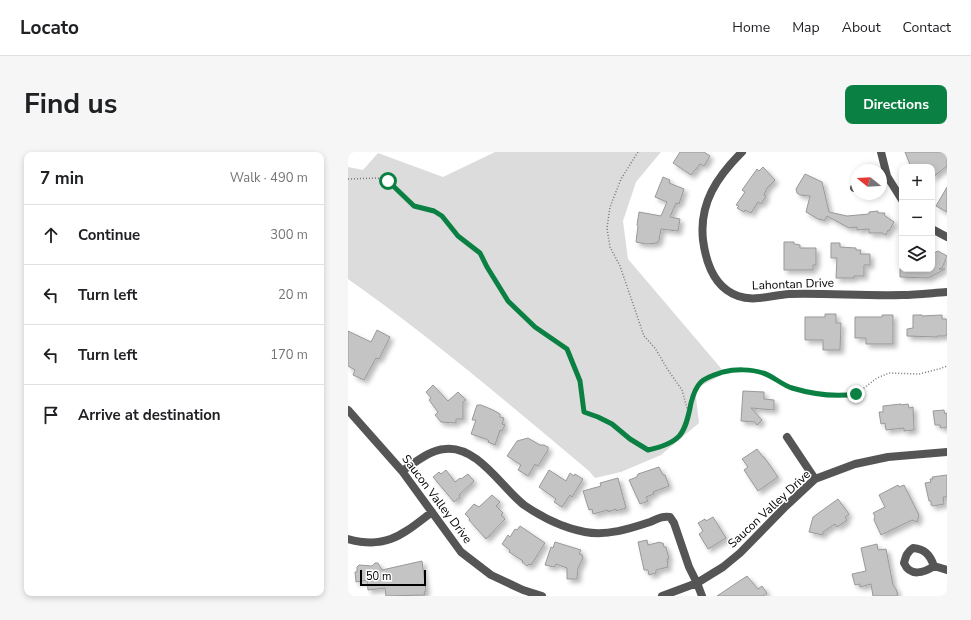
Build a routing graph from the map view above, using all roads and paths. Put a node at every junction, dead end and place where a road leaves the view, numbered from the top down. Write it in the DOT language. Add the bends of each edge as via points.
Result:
graph roads {
  1 [pos="638,152"];
  2 [pos="742,152"];
  3 [pos="881,152"];
  4 [pos="882,164"];
  5 [pos="348,179"];
  6 [pos="887,182"];
  7 [pos="899,196"];
  8 [pos="935,231"];
  9 [pos="947,237"];
  10 [pos="947,292"];
  11 [pos="947,366"];
  12 [pos="348,410"];
  13 [pos="689,415"];
  14 [pos="787,437"];
  15 [pos="947,452"];
  16 [pos="402,471"];
  17 [pos="815,479"];
  18 [pos="432,512"];
  19 [pos="348,540"];
  20 [pos="934,566"];
  21 [pos="947,570"];
  22 [pos="697,583"];
  23 [pos="542,596"];
  24 [pos="662,596"];
  25 [pos="702,596"];
  1 -- 13 [label="path" via="621,179 610,207 607,228 610,247 620,266 644,336 655,348 682,390"];
  2 -- 10 [label="street, Lahontan Drive" via="728,166 711,191 704,213 705,253 717,281 726,290 752,298 789,294 902,295"];
  3 -- 4 [label="street"];
  5 -- 13 [label="path" via="377,178 388,181 414,206 434,211 442,216 458,236 480,253 508,301 535,327 567,349 580,381 584,412 612,424 648,450 665,446 677,439 685,428"];
  6 -- 7 [label="street"];
  8 -- 9 [label="street"];
  11 -- 13 [label="path" via="920,374 889,373 877,378 856,394 844,396 791,388 763,373 741,370 725,372 702,380 695,389"];
  12 -- 16 [label="street, Saucon Valley Drive"];
  14 -- 17 [label="street"];
  15 -- 17 [label="street, Saucon Valley Drive" via="888,456 855,464"];
  16 -- 18 [label="street, Saucon Valley Drive"];
  16 -- 22 [label="street" via="434,451 457,449 477,459 523,504 550,521 566,527 597,534 612,533 662,516 670,517"];
  17 -- 22 [label="street, Saucon Valley Drive" via="740,553"];
  18 -- 19 [label="street" via="395,539 377,543"];
  18 -- 23 [label="street, Saucon Valley Drive" via="462,552 491,575"];
  20 -- 21 [label="street"];
  22 -- 24 [label="street, Saucon Valley Drive"];
  22 -- 25 [label="street"];
}
